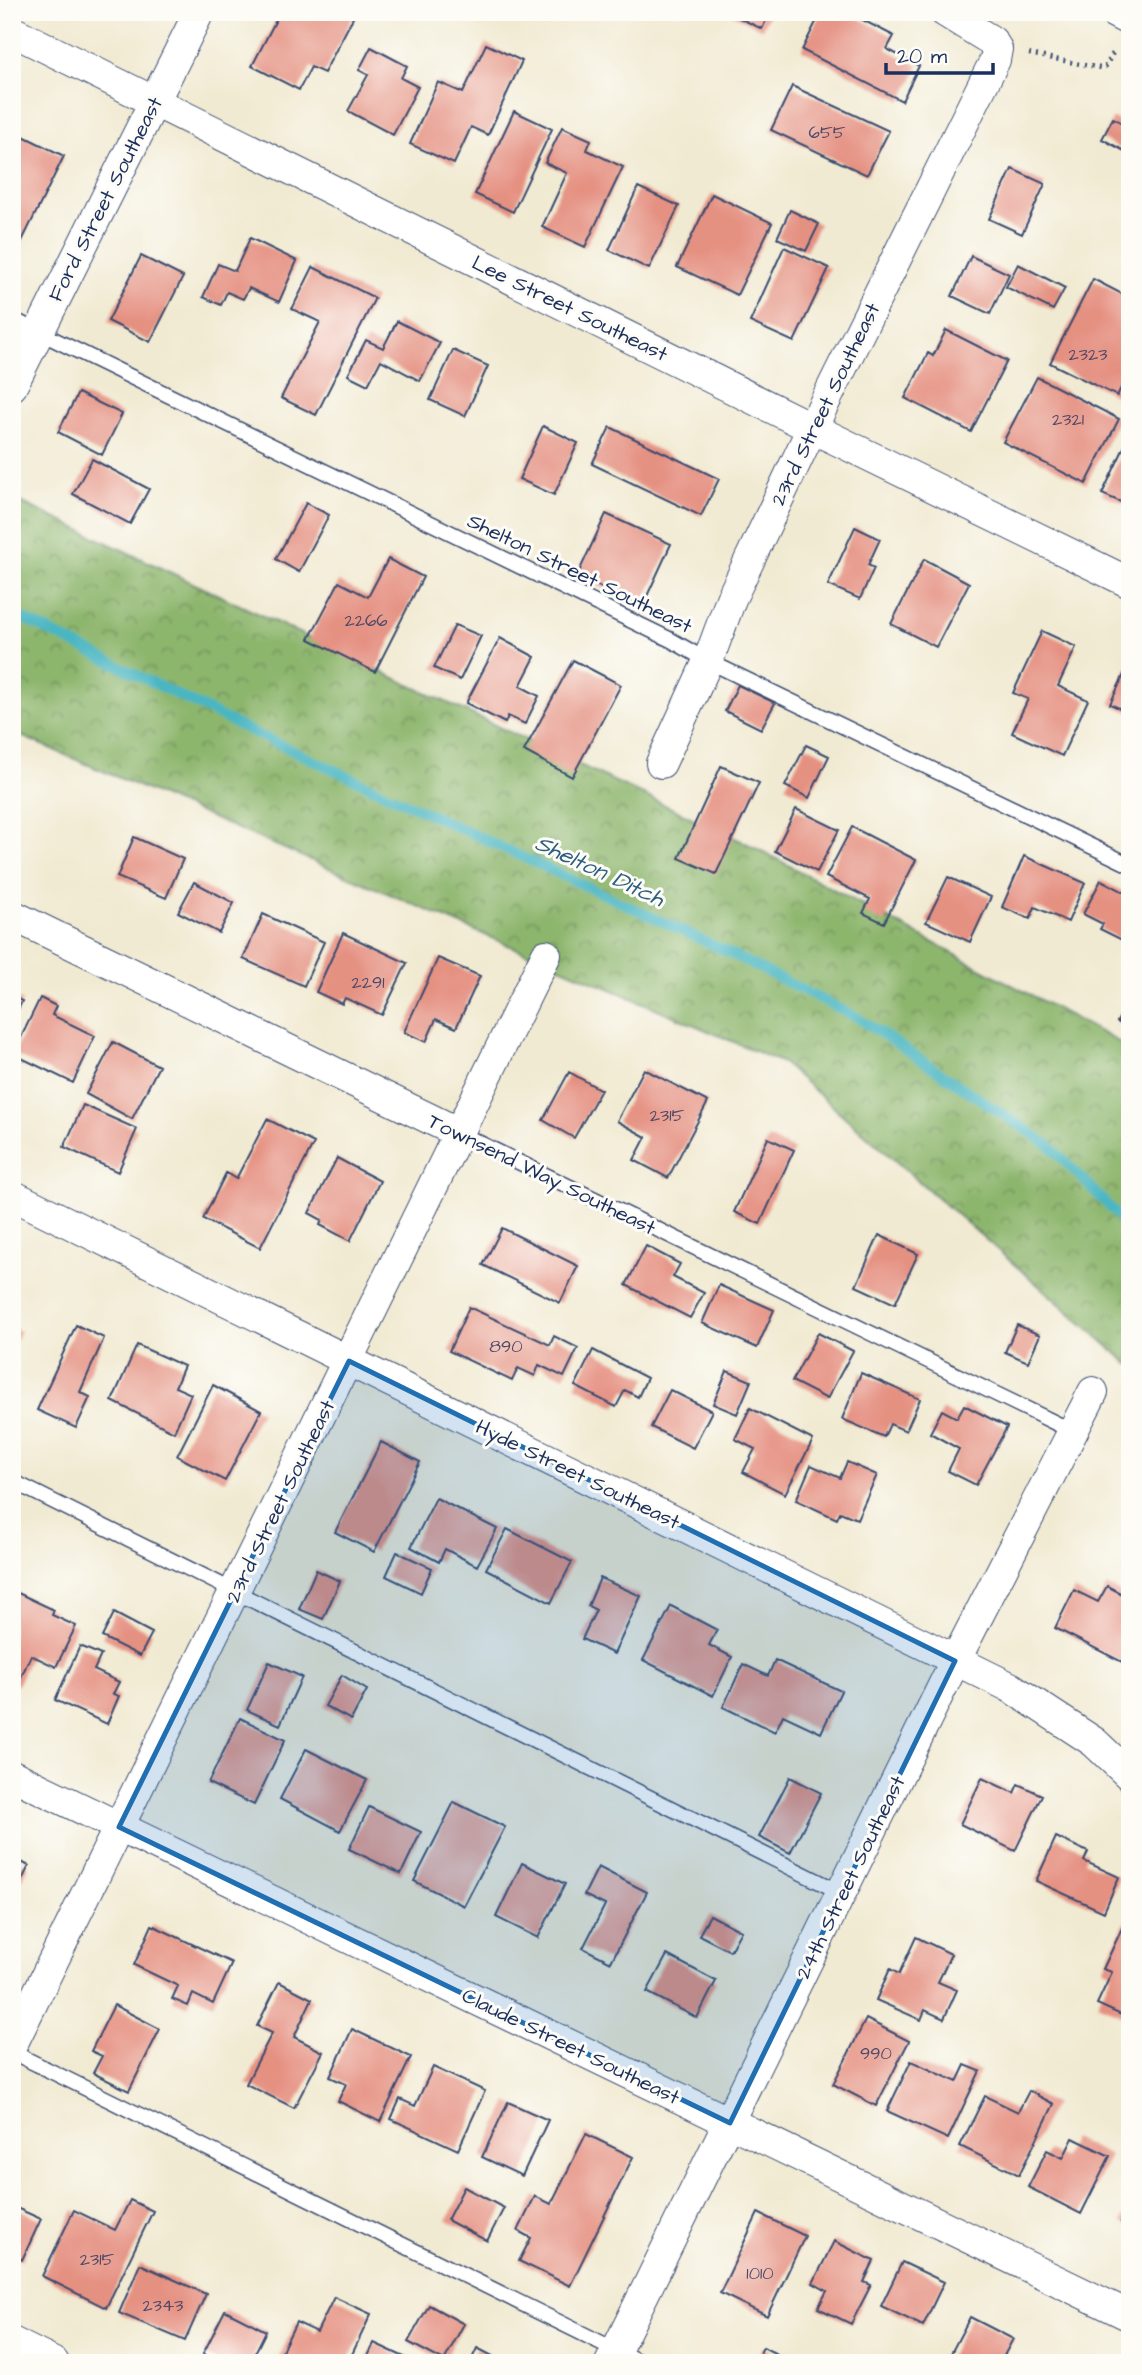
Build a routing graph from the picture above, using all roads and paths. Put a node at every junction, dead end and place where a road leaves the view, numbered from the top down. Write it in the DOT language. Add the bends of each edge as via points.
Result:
graph roads {
  1 [pos="199,12"];
  2 [pos="945,12"];
  3 [pos="1124,18"];
  4 [pos="12,31"];
  5 [pos="997,49"];
  6 [pos="155,101"];
  7 [pos="25,326"];
  8 [pos="12,386"];
  9 [pos="812,428"];
  10 [pos="1130,583"];
  11 [pos="709,661"];
  12 [pos="661,763"];
  13 [pos="1130,865"];
  14 [pos="12,915"];
  15 [pos="546,956"];
  16 [pos="459,1133"];
  17 [pos="12,1195"];
  18 [pos="349,1361"];
  19 [pos="1093,1392"];
  20 [pos="1072,1432"];
  21 [pos="12,1481"];
  22 [pos="236,1591"];
  23 [pos="955,1661"];
  24 [pos="12,1775"];
  25 [pos="1130,1776"];
  26 [pos="119,1827"];
  27 [pos="842,1893"];
  28 [pos="12,2045"];
  29 [pos="12,2052"];
  30 [pos="730,2123"];
  31 [pos="1130,2316"];
  32 [pos="12,2342"];
  33 [pos="623,2359"];
  34 [pos="54,2363"];
  1 -- 6 [label="street, Ford Street Southeast"];
  2 -- 5 [label="street" via="992,41"];
  3 -- 5 [label="path" via="1107,66 1100,68"];
  4 -- 6 [label="street, Lee Street Southeast"];
  5 -- 9 [label="street, 23rd Street Southeast"];
  6 -- 7 [label="street, Ford Street Southeast"];
  6 -- 9 [label="street, Lee Street Southeast"];
  7 -- 8 [label="street, Ford Street Southeast"];
  7 -- 11 [label="lane, Shelton Street Southeast"];
  9 -- 10 [label="street, Lee Street Southeast"];
  9 -- 11 [label="street, 23rd Street Southeast" via="731,599"];
  11 -- 12 [label="street, 23rd Street Southeast"];
  11 -- 13 [label="lane, Shelton Street Southeast"];
  14 -- 16 [label="street, Townsend Way Southeast"];
  15 -- 16 [label="street, 23rd Street Southeast"];
  16 -- 18 [label="street, 23rd Street Southeast"];
  16 -- 20 [label="lane, Townsend Way Southeast"];
  17 -- 18 [label="street, Hyde Street Southeast"];
  18 -- 22 [label="street, 23rd Street Southeast"];
  18 -- 23 [label="street, Hyde Street Southeast"];
  19 -- 20 [label="street, 24th Street Southeast"];
  20 -- 23 [label="street, 24th Street Southeast"];
  21 -- 22 [label="lane"];
  22 -- 26 [label="street, 23rd Street Southeast"];
  22 -- 27 [label="lane"];
  23 -- 25 [label="street, Hyde Street Southeast" via="1010,1687 1094,1742"];
  23 -- 27 [label="street, 24th Street Southeast"];
  24 -- 26 [label="street, Claude Street Southeast"];
  26 -- 28 [label="street, 23rd Street Southeast"];
  26 -- 30 [label="street, Claude Street Southeast"];
  27 -- 30 [label="street, 24th Street Southeast"];
  29 -- 33 [label="lane"];
  30 -- 31 [label="street, Claude Street Southeast"];
  30 -- 33 [label="street, 24th Street Southeast"];
  32 -- 34 [label="street"];
}
